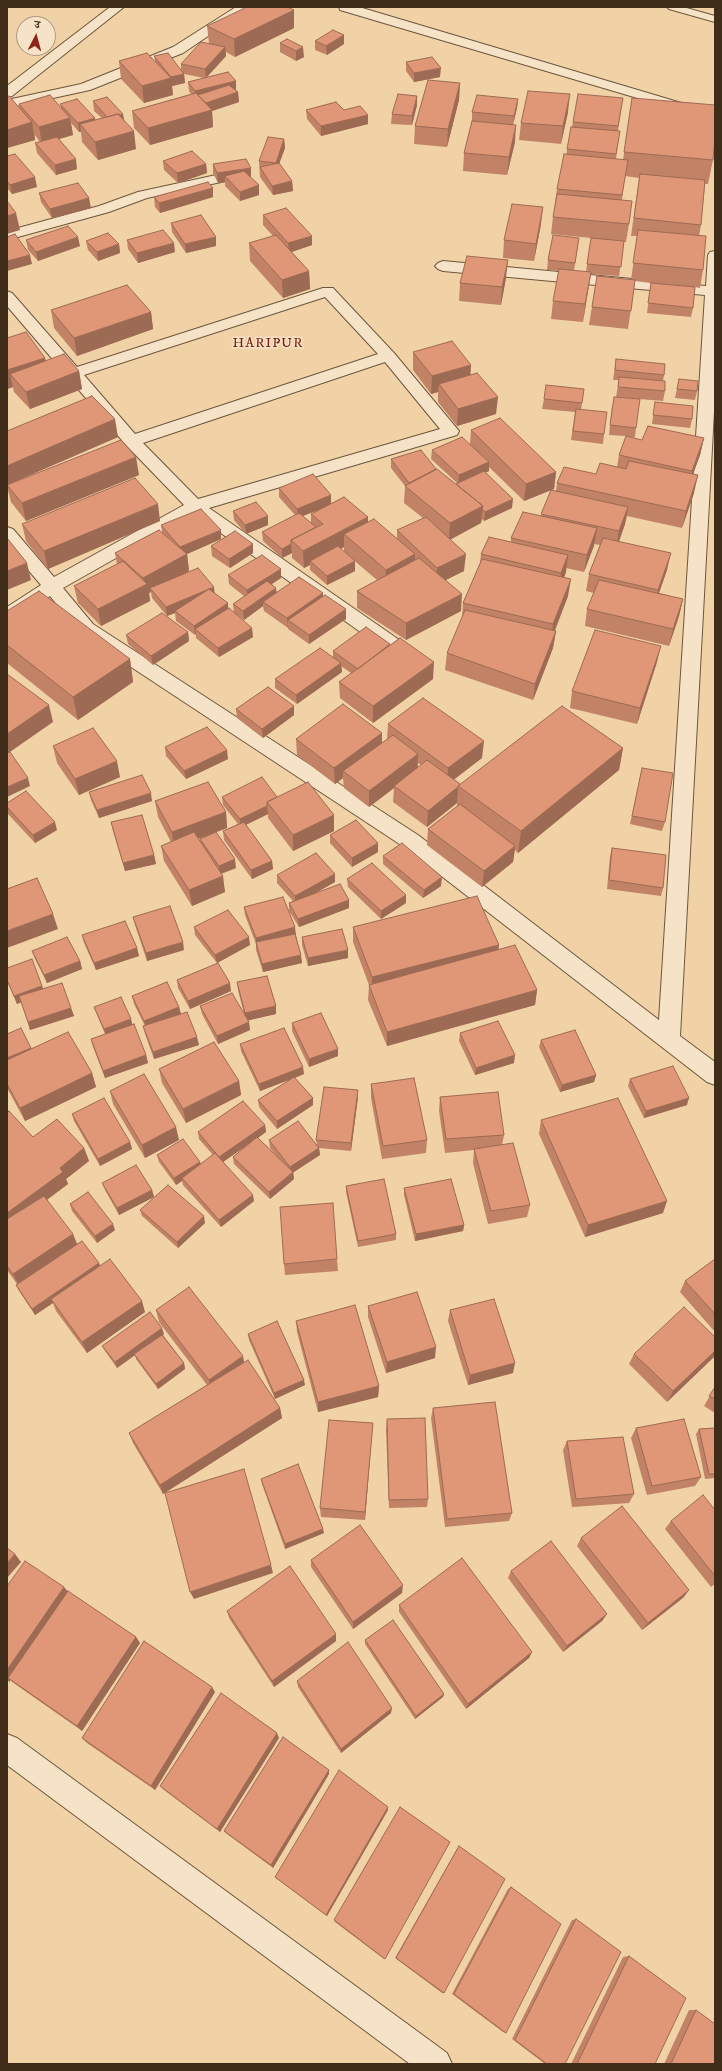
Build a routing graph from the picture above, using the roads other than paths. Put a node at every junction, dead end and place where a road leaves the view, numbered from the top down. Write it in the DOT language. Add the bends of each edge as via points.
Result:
graph roads {
  1 [pos="118,7"];
  2 [pos="245,7"];
  3 [pos="345,7"];
  4 [pos="672,7"];
  5 [pos="715,19"];
  6 [pos="7,93"];
  7 [pos="7,104"];
  8 [pos="715,117"];
  9 [pos="230,176"];
  10 [pos="7,236"];
  11 [pos="715,255"];
  12 [pos="443,266"];
  13 [pos="713,291"];
  14 [pos="7,296"];
  15 [pos="388,356"];
  16 [pos="74,373"];
  17 [pos="132,440"];
  18 [pos="195,506"];
  19 [pos="7,533"];
  20 [pos="51,586"];
  21 [pos="7,616"];
  22 [pos="414,660"];
  23 [pos="669,1040"];
  24 [pos="715,1075"];
  25 [pos="7,1748"];
  26 [pos="436,2064"];
  1 -- 6 [label="street"];
  2 -- 7 [label="street" via="171,52 86,87"];
  3 -- 8 [label="street"];
  4 -- 5 [label="lane"];
  9 -- 10 [label="street" via="143,195 104,209"];
  11 -- 13 [label="street"];
  12 -- 13 [label="street"];
  13 -- 23 [label="street"];
  14 -- 16 [label="street"];
  15 -- 16 [label="street" via="328,290"];
  15 -- 17 [label="street"];
  15 -- 18 [label="street" via="451,431"];
  16 -- 17 [label="street"];
  17 -- 18 [label="street"];
  18 -- 20 [label="street"];
  18 -- 22 [label="street"];
  19 -- 20 [label="street"];
  20 -- 21 [label="street"];
  20 -- 23 [label="street" via="87,630 411,841"];
  23 -- 24 [label="street"];
  25 -- 26 [label="street"];
}
